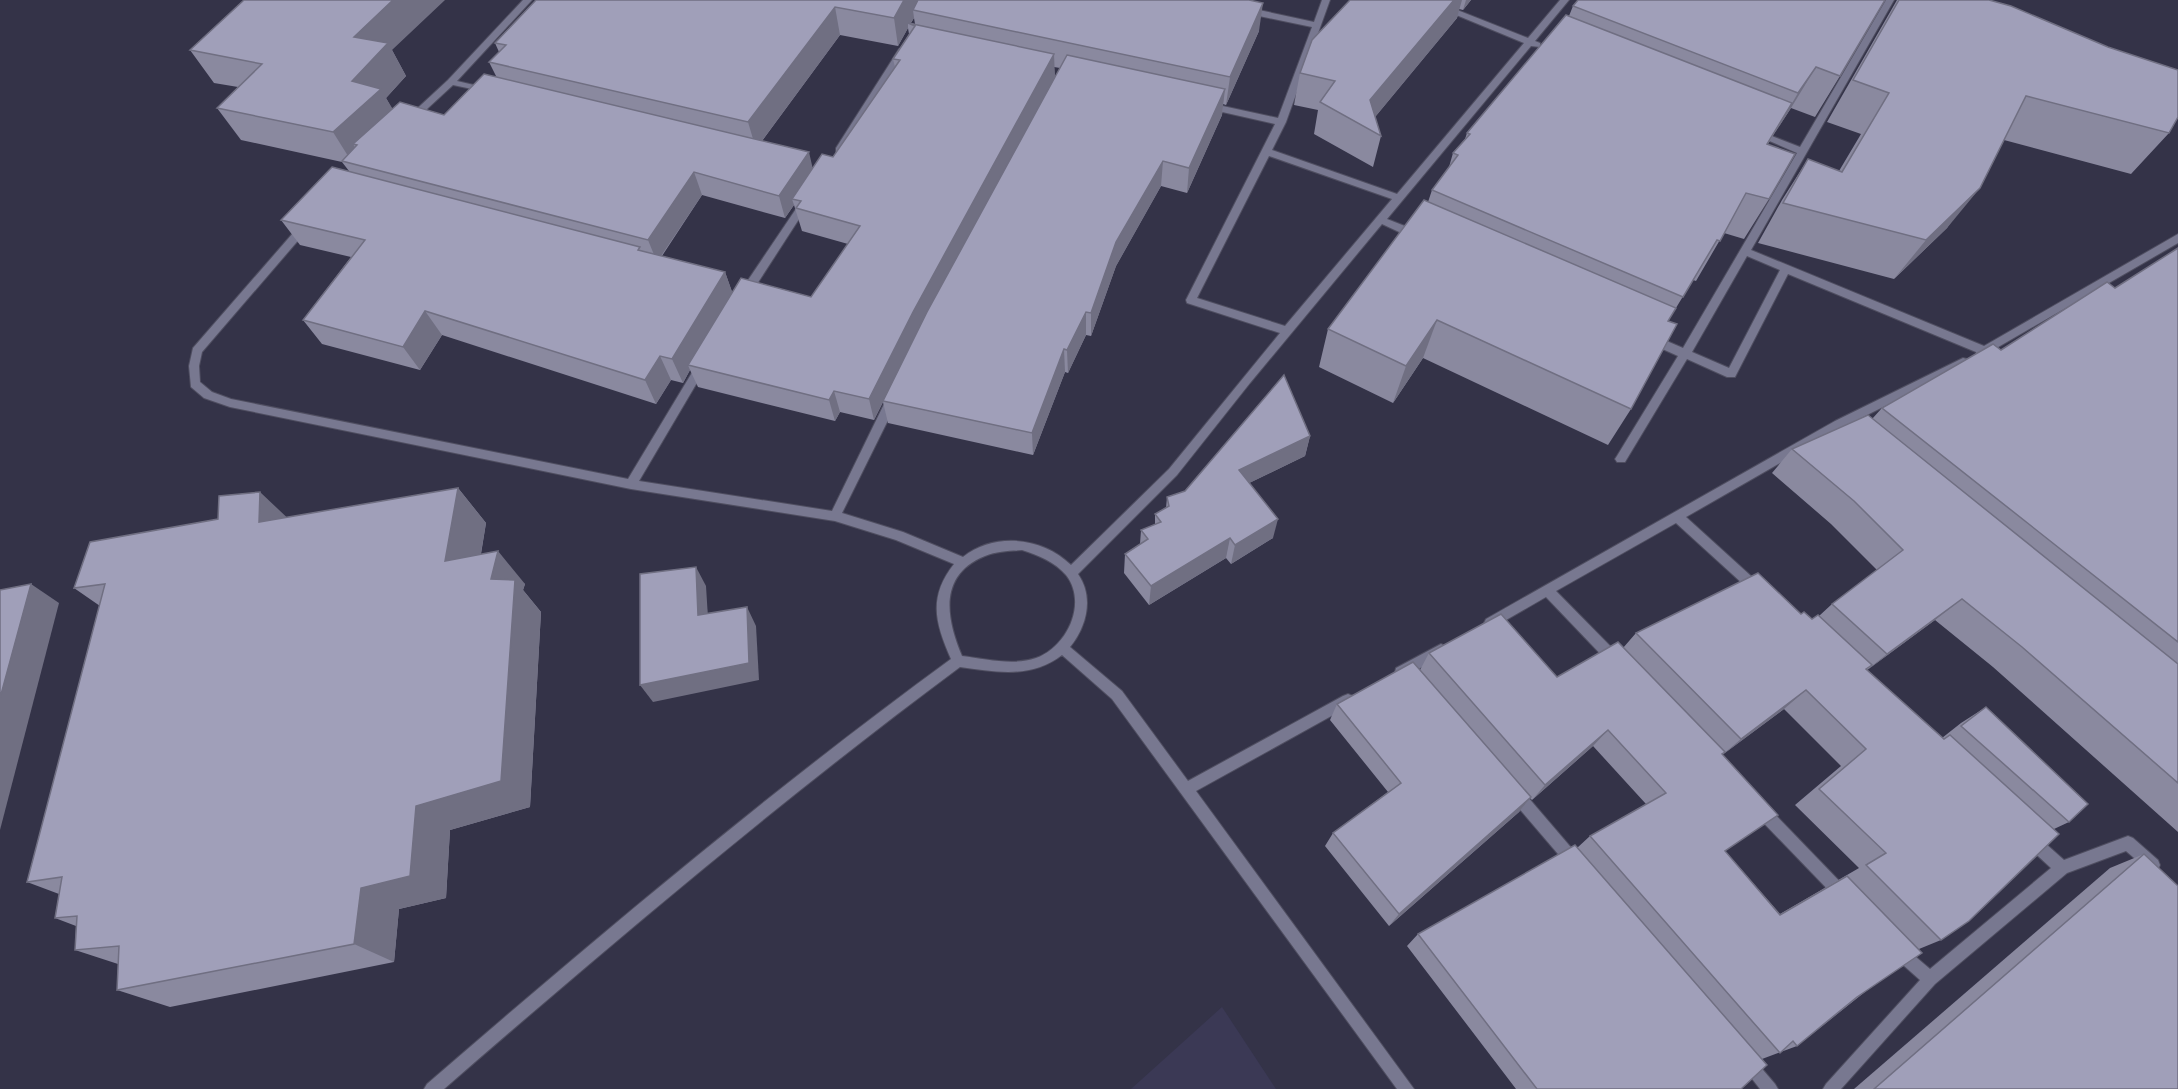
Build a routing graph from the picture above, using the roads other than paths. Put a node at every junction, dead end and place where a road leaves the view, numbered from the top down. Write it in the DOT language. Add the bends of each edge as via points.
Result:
graph roads {
  1 [pos="528,0"];
  2 [pos="1326,0"];
  3 [pos="1424,0"];
  4 [pos="1565,0"];
  5 [pos="1890,0"];
  6 [pos="1239,9"];
  7 [pos="1317,25"];
  8 [pos="908,41"];
  9 [pos="1531,42"];
  10 [pos="1553,51"];
  11 [pos="451,82"];
  12 [pos="495,93"];
  13 [pos="1201,104"];
  14 [pos="1281,122"];
  15 [pos="400,129"];
  16 [pos="1746,130"];
  17 [pos="1800,151"];
  18 [pos="1267,152"];
  19 [pos="831,161"];
  20 [pos="812,191"];
  21 [pos="1399,198"];
  22 [pos="310,219"];
  23 [pos="1381,219"];
  24 [pos="2178,238"];
  25 [pos="1425,239"];
  26 [pos="1744,251"];
  27 [pos="1785,270"];
  28 [pos="735,288"];
  29 [pos="746,291"];
  30 [pos="740,302"];
  31 [pos="1287,331"];
  32 [pos="1643,335"];
  33 [pos="1985,351"];
  34 [pos="710,352"];
  35 [pos="1686,354"];
  36 [pos="898,388"];
  37 [pos="1620,459"];
  38 [pos="631,484"];
  39 [pos="835,516"];
  40 [pos="1678,517"];
  41 [pos="962,562"];
  42 [pos="1071,573"];
  43 [pos="1548,591"];
  44 [pos="1765,597"];
  45 [pos="1478,630"];
  46 [pos="1448,646"];
  47 [pos="1062,648"];
  48 [pos="958,661"];
  49 [pos="1623,668"];
  50 [pos="1386,680"];
  51 [pos="1354,697"];
  52 [pos="1508,785"];
  53 [pos="1186,789"];
  54 [pos="1748,796"];
  55 [pos="2018,828"];
  56 [pos="2062,868"];
  57 [pos="2162,873"];
  58 [pos="1585,874"];
  59 [pos="1855,908"];
  60 [pos="1889,942"];
  61 [pos="1930,979"];
  62 [pos="1739,1053"];
  63 [pos="432,1089"];
  64 [pos="1406,1089"];
  65 [pos="1770,1089"];
  66 [pos="1831,1089"];
  1 -- 11 [label="street"];
  2 -- 7 [label="street"];
  3 -- 9 [label="street"];
  4 -- 9 [label="street"];
  5 -- 17 [label="street"];
  6 -- 7 [label="street"];
  7 -- 14 [label="street"];
  8 -- 19 [label="street"];
  9 -- 10 [label="street"];
  9 -- 21 [label="street"];
  11 -- 12 [label="street"];
  11 -- 15 [label="street"];
  13 -- 14 [label="street"];
  14 -- 18 [label="street"];
  16 -- 17 [label="street"];
  17 -- 26 [label="street"];
  18 -- 21 [label="street"];
  18 -- 31 [label="street" via="1191,300"];
  20 -- 29 [label="street"];
  21 -- 23 [label="street"];
  22 -- 38 [label="street" via="197,351 195,384 208,395 230,403"];
  23 -- 25 [label="street"];
  23 -- 31 [label="street"];
  24 -- 33 [label="street"];
  26 -- 27 [label="street"];
  26 -- 35 [label="street"];
  27 -- 33 [label="street"];
  27 -- 35 [label="street" via="1731,374"];
  28 -- 29 [label="street"];
  29 -- 30 [label="street"];
  31 -- 42 [label="street" via="1173,472"];
  32 -- 35 [label="street"];
  33 -- 40 [label="street"];
  34 -- 38 [label="street"];
  35 -- 37 [label="street"];
  36 -- 39 [label="street"];
  38 -- 39 [label="street"];
  39 -- 41 [label="street"];
  40 -- 43 [label="street"];
  40 -- 44 [label="street"];
  41 -- 42 [label="street" via="992,548 1022,545 1050,554"];
  41 -- 48 [label="street" via="949,580 941,602 944,626"];
  42 -- 47 [label="street" via="1080,591 1081,611 1075,630"];
  43 -- 45 [label="street"];
  43 -- 49 [label="street"];
  46 -- 50 [label="street" via="1411,673"];
  47 -- 48 [label="street" via="1038,663 1008,669"];
  47 -- 53 [label="street" via="1117,695"];
  48 -- 63 [label="street" via="849,740"];
  51 -- 53 [label="street"];
  52 -- 58 [label="street"];
  53 -- 64 [label="street"];
  54 -- 59 [label="street"];
  55 -- 56 [label="street"];
  56 -- 57 [label="street" via="2128,843"];
  56 -- 61 [label="street"];
  60 -- 61 [label="street"];
  61 -- 66 [label="street"];
  62 -- 65 [label="street"];
}
